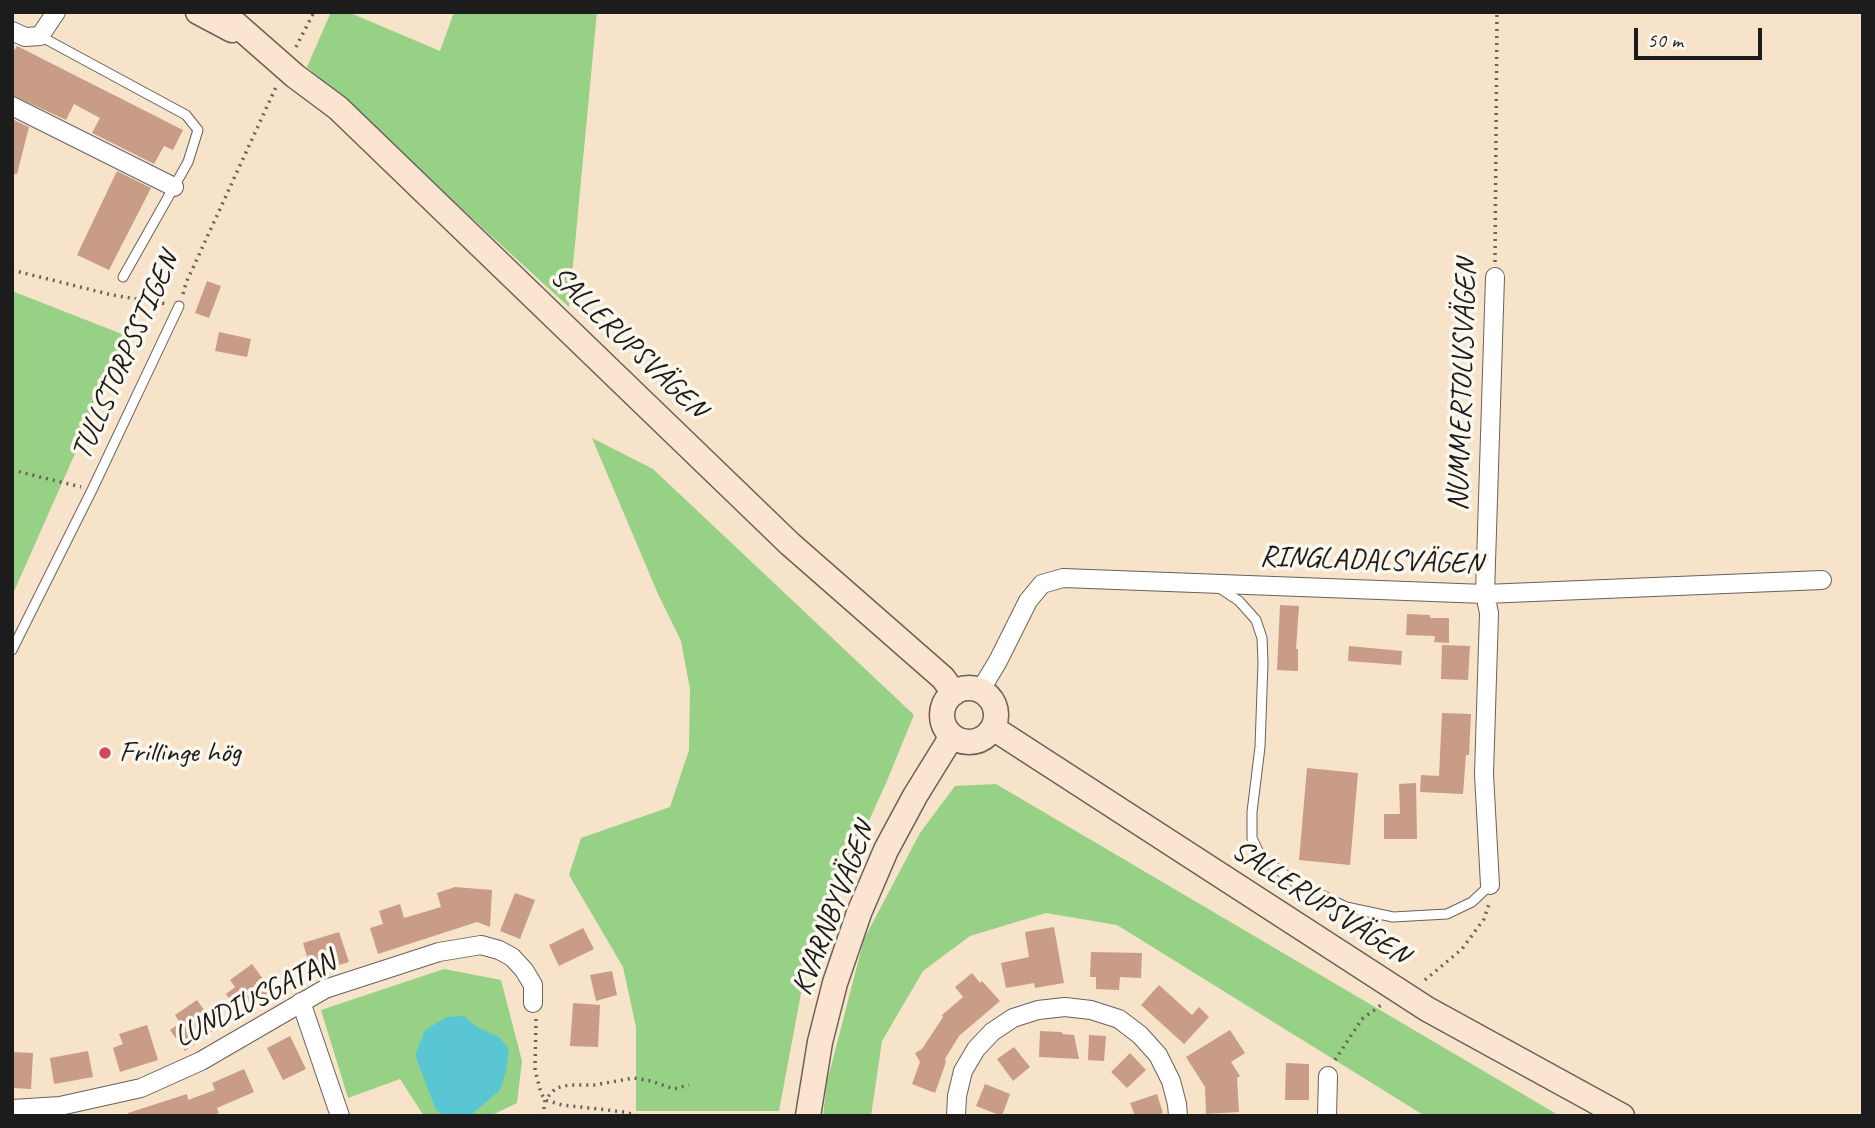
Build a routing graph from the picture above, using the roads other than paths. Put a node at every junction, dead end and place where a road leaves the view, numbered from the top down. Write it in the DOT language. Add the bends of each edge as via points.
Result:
graph roads {
  1 [pos="56,12"];
  2 [pos="198,12"];
  3 [pos="222,12"];
  4 [pos="12,30"];
  5 [pos="40,36"];
  6 [pos="254,42"];
  7 [pos="12,106"];
  8 [pos="174,187"];
  9 [pos="122,277"];
  10 [pos="1494,277"];
  11 [pos="178,306"];
  12 [pos="1822,580"];
  13 [pos="1213,584"];
  14 [pos="1485,594"];
  15 [pos="12,650"];
  16 [pos="980,691"];
  17 [pos="954,693"];
  18 [pos="993,728"];
  19 [pos="952,736"];
  20 [pos="1490,885"];
  21 [pos="301,1002"];
  22 [pos="533,1003"];
  23 [pos="1328,1076"];
  24 [pos="12,1109"];
  25 [pos="340,1116"];
  26 [pos="808,1116"];
  27 [pos="956,1116"];
  28 [pos="1178,1116"];
  29 [pos="1327,1116"];
  30 [pos="1622,1116"];
  1 -- 5 [label="street"];
  2 -- 6 [label="main road, SALLERUPSVÄGEN"];
  3 -- 6 [label="main road, SALLERUPSVÄGEN"];
  4 -- 5 [label="street" via="25,37"];
  5 -- 8 [label="lane" via="186,115 198,130"];
  6 -- 17 [label="main road, SALLERUPSVÄGEN" via="338,107 790,544 943,678"];
  7 -- 8 [label="street"];
  8 -- 9 [label="lane"];
  10 -- 14 [label="street, NUMMERTOLVSVÄGEN"];
  11 -- 15 [label="lane, TULLSTORPSSTIGEN"];
  12 -- 14 [label="street, RINGLADALSVÄGEN"];
  13 -- 14 [label="street, RINGLADALSVÄGEN"];
  13 -- 16 [label="street, RINGLADALSVÄGEN" via="1063,579 1042,584 1028,601"];
  13 -- 20 [label="lane" via="1239,600 1256,620 1262,638 1252,811 1252,838 1261,857 1295,883 1346,907 1394,917 1447,914 1472,902"];
  14 -- 20 [label="street, NUMMERTOLVSVÄGEN" via="1489,613 1484,774"];
  16 -- 17 [label="main road" via="967,688"];
  16 -- 18 [label="main road" via="995,707"];
  17 -- 19 [label="main road" via="946,701 942,717"];
  18 -- 19 [label="main road" via="974,742"];
  18 -- 30 [label="main road, SALLERUPSVÄGEN" via="1427,1009"];
  19 -- 26 [label="main road, KVARNBYVÄGEN" via="886,850 859,913 820,1042"];
  21 -- 22 [label="street, LUNDIUSGATAN" via="394,966 481,945 512,957 533,985"];
  21 -- 24 [label="street, LUNDIUSGATAN" via="201,1061 141,1087 60,1106"];
  21 -- 25 [label="street"];
  23 -- 29 [label="street"];
  27 -- 28 [label="street" via="963,1071 992,1032 1013,1018 1065,1007 1119,1018 1140,1035 1158,1055 1171,1081"];
}
